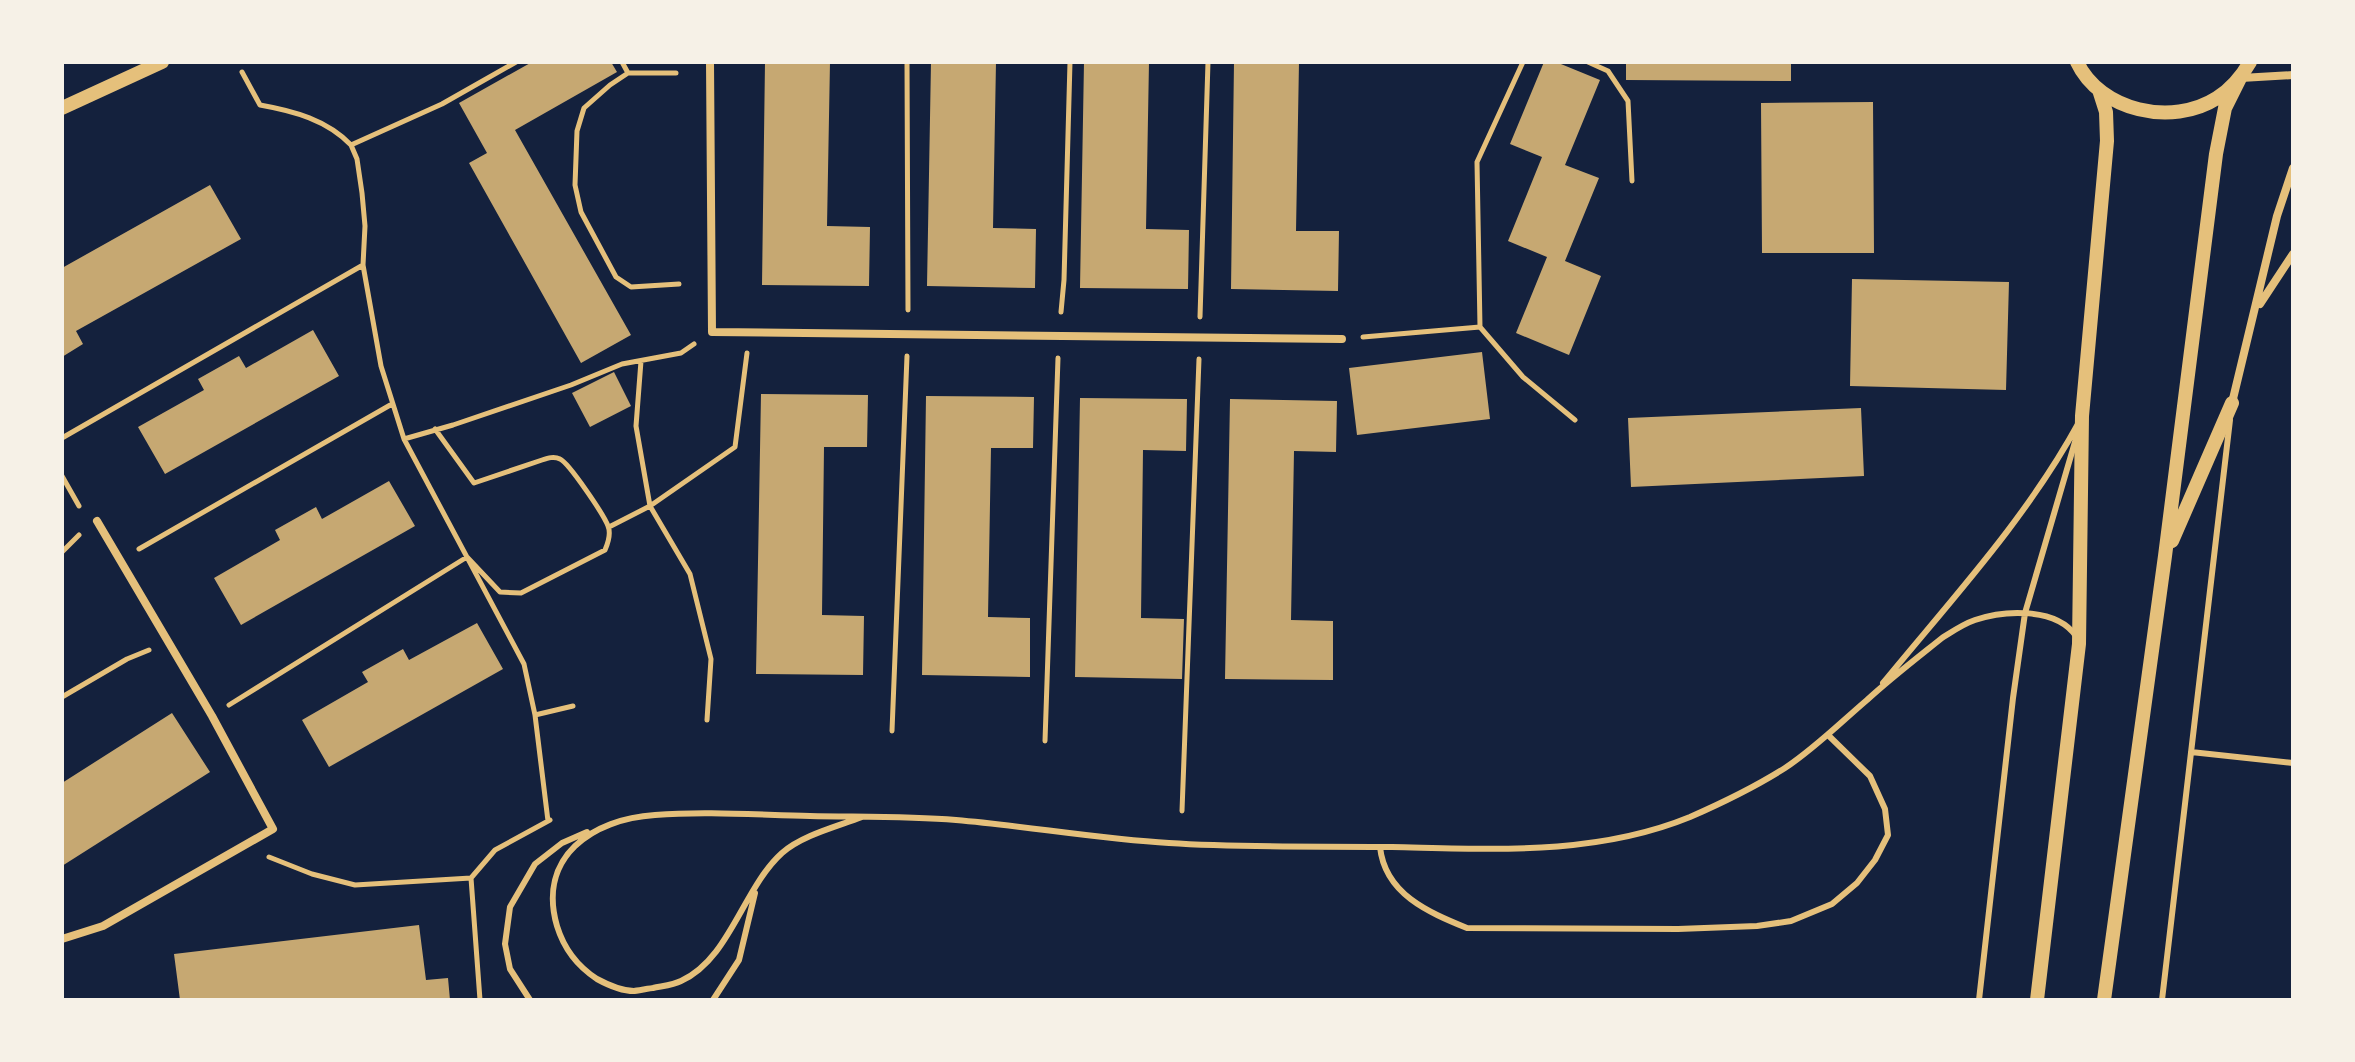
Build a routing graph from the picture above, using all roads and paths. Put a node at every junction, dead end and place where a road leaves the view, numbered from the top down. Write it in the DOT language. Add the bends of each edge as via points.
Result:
graph roads {
  1 [pos="162,62"];
  2 [pos="516,62"];
  3 [pos="622,62"];
  4 [pos="710,62"];
  5 [pos="907,62"];
  6 [pos="1070,62"];
  7 [pos="1208,62"];
  8 [pos="1523,62"];
  9 [pos="1588,62"];
  10 [pos="2077,62"];
  11 [pos="2250,62"];
  12 [pos="242,72"];
  13 [pos="628,73"];
  14 [pos="676,73"];
  15 [pos="2293,75"];
  16 [pos="2240,78"];
  17 [pos="2099,90"];
  18 [pos="62,108"];
  19 [pos="351,145"];
  20 [pos="2293,168"];
  21 [pos="1632,181"];
  22 [pos="2293,254"];
  23 [pos="363,265"];
  24 [pos="679,284"];
  25 [pos="2257,308"];
  26 [pos="1480,327"];
  27 [pos="712,332"];
  28 [pos="750,332"];
  29 [pos="908,334"];
  30 [pos="1058,335"];
  31 [pos="1200,337"];
  32 [pos="1342,339"];
  33 [pos="641,361"];
  34 [pos="2232,403"];
  35 [pos="392,404"];
  36 [pos="2082,416"];
  37 [pos="1575,420"];
  38 [pos="435,429"];
  39 [pos="62,438"];
  40 [pos="404,439"];
  41 [pos="62,476"];
  42 [pos="650,506"];
  43 [pos="97,521"];
  44 [pos="609,527"];
  45 [pos="2165,556"];
  46 [pos="467,557"];
  47 [pos="120,560"];
  48 [pos="2025,613"];
  49 [pos="167,642"];
  50 [pos="2079,644"];
  51 [pos="1873,695"];
  52 [pos="62,697"];
  53 [pos="573,706"];
  54 [pos="535,715"];
  55 [pos="212,716"];
  56 [pos="707,720"];
  57 [pos="892,731"];
  58 [pos="1828,735"];
  59 [pos="1045,741"];
  60 [pos="2191,752"];
  61 [pos="2293,763"];
  62 [pos="1182,811"];
  63 [pos="562,815"];
  64 [pos="862,817"];
  65 [pos="548,821"];
  66 [pos="602,826"];
  67 [pos="242,846"];
  68 [pos="1380,847"];
  69 [pos="471,878"];
  70 [pos="757,886"];
  71 [pos="62,939"];
  72 [pos="480,1000"];
  73 [pos="530,1000"];
  74 [pos="713,1000"];
  75 [pos="1979,1000"];
  76 [pos="2037,1000"];
  77 [pos="2104,1000"];
  78 [pos="2162,1000"];
  1 -- 18 [label="street"];
  2 -- 19 [label="path" via="442,104"];
  3 -- 13 [label="path"];
  4 -- 27 [label="street"];
  5 -- 29 [label="path"];
  6 -- 30 [label="path"];
  7 -- 31 [label="path"];
  8 -- 26 [label="path" via="1477,162"];
  9 -- 21 [label="path" via="1608,71 1628,101"];
  10 -- 17 [label="street"];
  11 -- 16 [label="street"];
  12 -- 19 [label="path" via="260,105 304,115"];
  13 -- 14 [label="path"];
  13 -- 24 [label="path" via="584,108 577,131 575,185 581,212 616,277 631,287"];
  15 -- 16 [label="street"];
  16 -- 17 [label="street" via="2216,99 2172,112 2126,106"];
  16 -- 45 [label="street" via="2225,108 2216,154"];
  17 -- 36 [label="street" via="2107,141"];
  19 -- 23 [label="path" via="362,193"];
  20 -- 25 [label="street"];
  22 -- 25 [label="street"];
  23 -- 35 [label="path"];
  23 -- 39 [label="path"];
  25 -- 34 [label="street"];
  26 -- 32 [label="path"];
  26 -- 37 [label="path" via="1523,377"];
  27 -- 28 [label="street"];
  27 -- 33 [label="path" via="681,353"];
  28 -- 29 [label="street"];
  28 -- 42 [label="path" via="735,447"];
  29 -- 30 [label="street"];
  29 -- 57 [label="path"];
  30 -- 31 [label="street"];
  30 -- 59 [label="path"];
  31 -- 32 [label="street"];
  31 -- 62 [label="path"];
  33 -- 38 [label="path"];
  33 -- 42 [label="path" via="636,426"];
  34 -- 45 [label="street"];
  34 -- 60 [label="lane"];
  35 -- 40 [label="path"];
  35 -- 47 [label="path"];
  36 -- 48 [label="lane"];
  36 -- 50 [label="street"];
  36 -- 51 [label="lane" via="2034,496"];
  38 -- 40 [label="path"];
  38 -- 44 [label="path" via="474,483 552,457 562,460"];
  40 -- 46 [label="path"];
  41 -- 43 [label="path" via="83,513"];
  42 -- 44 [label="path"];
  42 -- 56 [label="path" via="690,574 711,659"];
  43 -- 47 [label="street"];
  44 -- 46 [label="path" via="605,550 521,593 500,592"];
  45 -- 77 [label="street"];
  46 -- 54 [label="path" via="524,664"];
  46 -- 55 [label="path"];
  47 -- 49 [label="street"];
  48 -- 50 [label="lane" via="2068,626"];
  48 -- 51 [label="lane" via="1995,615 1962,626"];
  48 -- 75 [label="lane"];
  49 -- 52 [label="path"];
  49 -- 55 [label="street"];
  50 -- 76 [label="street"];
  51 -- 58 [label="lane"];
  53 -- 54 [label="path"];
  54 -- 65 [label="path"];
  55 -- 67 [label="street" via="273,829"];
  58 -- 68 [label="lane" via="1738,794 1639,834 1572,846"];
  58 -- 68 [label="lane" via="1870,776 1885,809 1888,835 1857,883 1832,904 1791,921 1678,929 1467,928 1404,894 1388,878"];
  60 -- 61 [label="lane"];
  60 -- 78 [label="lane"];
  63 -- 65 [label="path"];
  64 -- 66 [label="lane" via="656,815"];
  64 -- 68 [label="lane" via="952,820 1166,843"];
  64 -- 70 [label="lane" via="785,850"];
  65 -- 69 [label="path" via="495,850"];
  66 -- 70 [label="lane" via="570,851 552,896 573,960 611,986 634,991 658,987 680,982 703,967"];
  66 -- 73 [label="lane" via="562,843 535,864 510,907 505,944 510,969"];
  67 -- 69 [label="path" via="355,885"];
  67 -- 71 [label="street" via="103,926"];
  69 -- 72 [label="path"];
  70 -- 74 [label="lane" via="739,960"];
}
